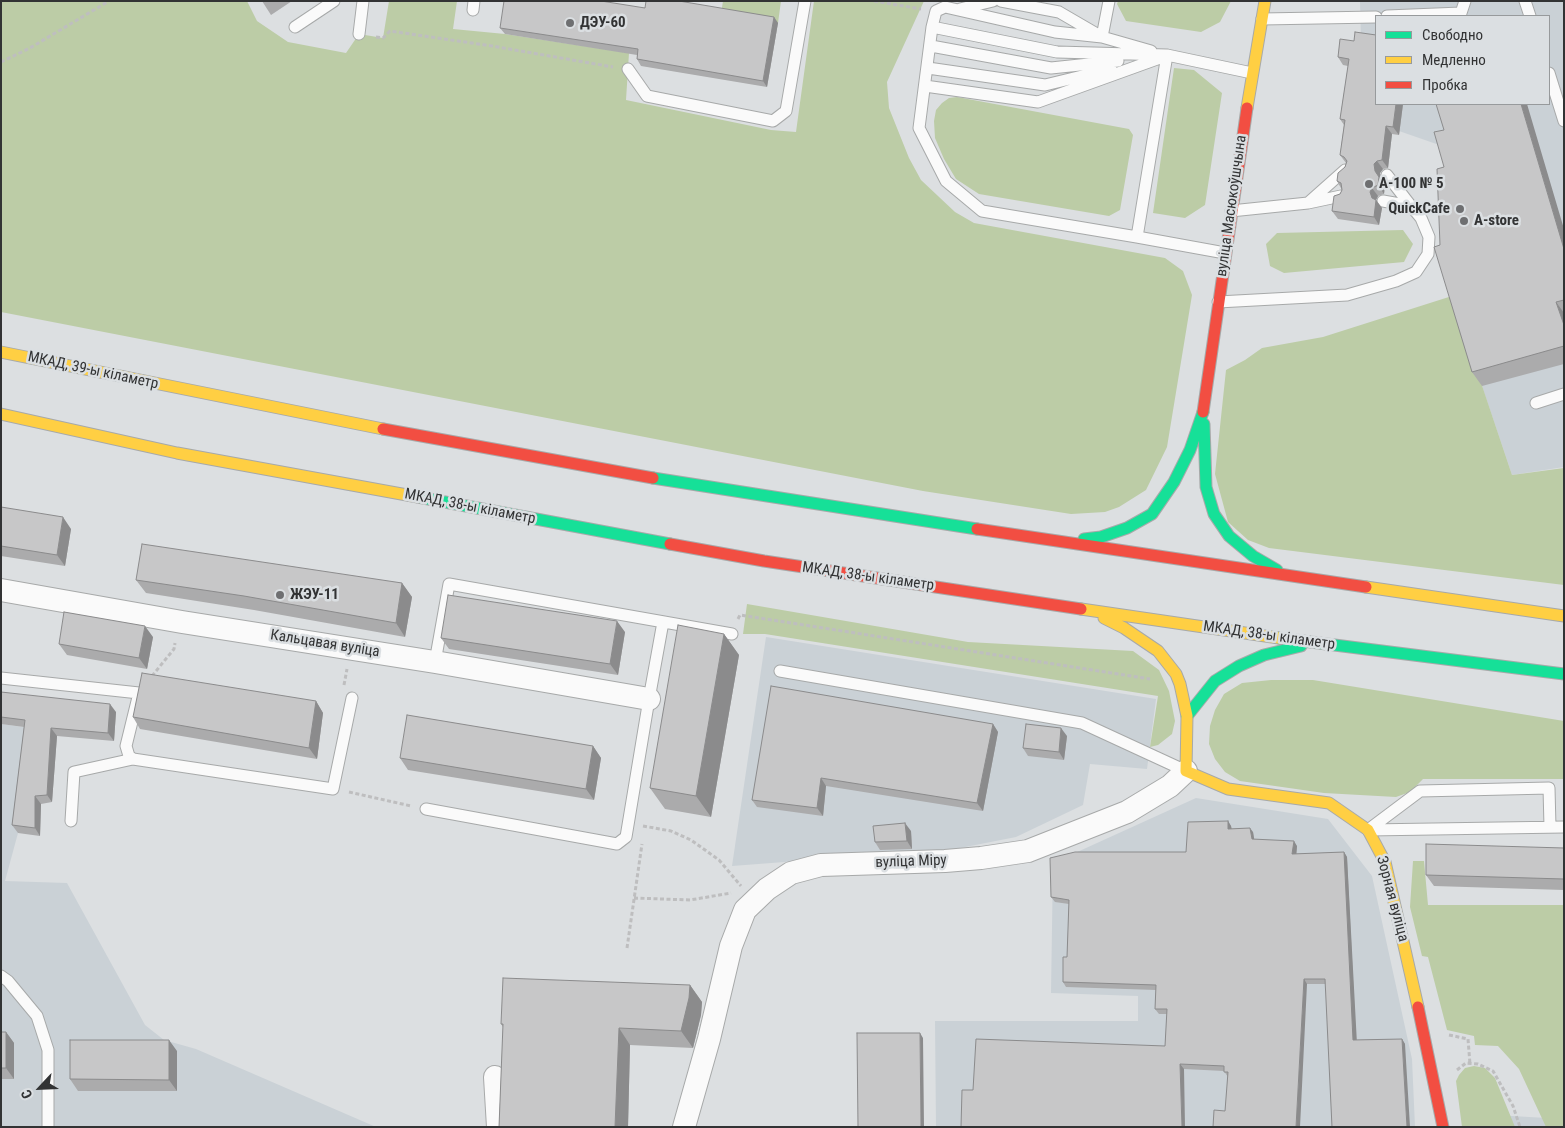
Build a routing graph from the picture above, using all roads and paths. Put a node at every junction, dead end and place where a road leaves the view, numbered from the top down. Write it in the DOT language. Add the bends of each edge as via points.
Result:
graph roads {
  1 [pos="109,1"];
  2 [pos="334,1"];
  3 [pos="363,1"];
  4 [pos="805,1"];
  5 [pos="874,1"];
  6 [pos="993,1"];
  7 [pos="1001,1"];
  8 [pos="1109,1"];
  9 [pos="1265,1"];
  10 [pos="1465,1"];
  11 [pos="1525,1"];
  12 [pos="942,7"];
  13 [pos="957,10"];
  14 [pos="1461,15"];
  15 [pos="1530,15"];
  16 [pos="1375,17"];
  17 [pos="1262,19"];
  18 [pos="295,27"];
  19 [pos="932,27"];
  20 [pos="359,34"];
  21 [pos="1102,37"];
  22 [pos="931,46"];
  23 [pos="1167,56"];
  24 [pos="1,62"];
  25 [pos="928,68"];
  26 [pos="628,69"];
  27 [pos="1252,73"];
  28 [pos="1550,76"];
  29 [pos="925,86"];
  30 [pos="1556,92"];
  31 [pos="1564,120"];
  32 [pos="1345,170"];
  33 [pos="1387,175"];
  34 [pos="1341,196"];
  35 [pos="1383,200"];
  36 [pos="1308,203"];
  37 [pos="1411,206"];
  38 [pos="1230,211"];
  39 [pos="1137,237"];
  40 [pos="1225,253"];
  41 [pos="1218,302"];
  42 [pos="1,352"];
  43 [pos="1564,394"];
  44 [pos="1536,403"];
  45 [pos="1204,412"];
  46 [pos="1,414"];
  47 [pos="1062,541"];
  48 [pos="1286,576"];
  49 [pos="1,590"];
  50 [pos="1089,610"];
  51 [pos="1564,616"];
  52 [pos="182,622"];
  53 [pos="663,622"];
  54 [pos="732,634"];
  55 [pos="1317,644"];
  56 [pos="350,648"];
  57 [pos="435,662"];
  58 [pos="780,671"];
  59 [pos="1564,674"];
  60 [pos="1,678"];
  61 [pos="1180,684"];
  62 [pos="140,693"];
  63 [pos="352,698"];
  64 [pos="648,699"];
  65 [pos="1187,716"];
  66 [pos="134,759"];
  67 [pos="1186,771"];
  68 [pos="333,789"];
  69 [pos="426,809"];
  70 [pos="71,822"];
  71 [pos="628,824"];
  72 [pos="645,826"];
  73 [pos="1550,827"];
  74 [pos="1564,827"];
  75 [pos="1368,830"];
  76 [pos="749,896"];
  77 [pos="634,898"];
  78 [pos="627,948"];
  79 [pos="1,976"];
  80 [pos="1455,1076"];
  81 [pos="495,1077"];
  82 [pos="48,1127"];
  83 [pos="498,1127"];
  84 [pos="684,1127"];
  85 [pos="1443,1127"];
  86 [pos="1520,1127"];
  1 -- 24 [label="path"];
  2 -- 18 [label="lane"];
  3 -- 20 [label="lane"];
  4 -- 26 [label="lane" via="786,111 774,121 648,96"];
  5 -- 12 [label="path"];
  6 -- 13 [label="lane"];
  7 -- 21 [label="lane" via="1059,12"];
  8 -- 21 [label="lane"];
  9 -- 17 [label="main road, вуліца Масюкоўшчына"];
  10 -- 14 [label="lane"];
  11 -- 15 [label="lane"];
  12 -- 13 [label="lane"];
  12 -- 19 [label="lane"];
  13 -- 21 [label="lane" via="1055,32"];
  16 -- 17 [label="lane"];
  17 -- 27 [label="main road, вуліца Масюкоўшчына"];
  19 -- 22 [label="lane"];
  19 -- 23 [label="lane" via="1057,52"];
  20 -- 26 [label="path" via="383,38 390,31"];
  21 -- 23 [label="lane"];
  22 -- 23 [label="lane" via="1051,68"];
  22 -- 25 [label="lane"];
  23 -- 25 [label="lane" via="1045,85"];
  23 -- 27 [label="lane"];
  23 -- 29 [label="lane" via="1038,102"];
  23 -- 39 [label="lane"];
  25 -- 29 [label="lane"];
  27 -- 38 [label="main road, вуліца Масюкоўшчына"];
  28 -- 30 [label="lane"];
  29 -- 39 [label="lane" via="919,128 946,181 982,211"];
  30 -- 31 [label="lane"];
  32 -- 36 [label="lane"];
  33 -- 37 [label="lane"];
  34 -- 36 [label="lane"];
  35 -- 37 [label="lane"];
  36 -- 38 [label="lane"];
  37 -- 41 [label="lane" via="1429,236 1428,254 1416,272 1347,295"];
  38 -- 40 [label="main road, вуліца Масюкоўшчына"];
  39 -- 40 [label="lane"];
  40 -- 41 [label="main road, вуліца Масюкоўшчына"];
  41 -- 45 [label="main road, вуліца Масюкоўшчына"];
  42 -- 47 [label="main road, МКАД, 39-ы кіламетр" via="327,419 686,484"];
  43 -- 44 [label="lane"];
  45 -- 47 [label="main road" via="1174,482 1152,514 1101,537"];
  45 -- 48 [label="main road" via="1206,487 1214,514 1229,536 1253,556"];
  46 -- 50 [label="main road, МКАД, 38-ы кіламетр" via="177,452 764,562"];
  47 -- 48 [label="main road"];
  48 -- 51 [label="main road"];
  49 -- 52 [label="street, Кальцавая вуліца"];
  50 -- 55 [label="main road, МКАД, 38-ы кіламетр"];
  50 -- 61 [label="main road" via="1158,651"];
  52 -- 56 [label="street, Кальцавая вуліца"];
  52 -- 62 [label="path" via="174,649"];
  53 -- 54 [label="lane"];
  53 -- 57 [label="lane" via="449,584"];
  53 -- 64 [label="lane"];
  54 -- 61 [label="path" via="740,615"];
  55 -- 59 [label="main road, МКАД, 38-ы кіламетр"];
  55 -- 65 [label="main road" via="1264,655 1239,666 1215,681"];
  56 -- 57 [label="street, Кальцавая вуліца"];
  56 -- 63 [label="path" via="342,697"];
  57 -- 64 [label="street, Кальцавая вуліца"];
  58 -- 67 [label="lane" via="1082,723"];
  60 -- 62 [label="lane"];
  61 -- 65 [label="main road"];
  62 -- 66 [label="lane" via="126,746 129,756"];
  63 -- 68 [label="lane"];
  64 -- 71 [label="lane"];
  65 -- 67 [label="main road"];
  66 -- 68 [label="lane"];
  66 -- 70 [label="lane" via="74,772"];
  67 -- 75 [label="main road, Зорная вуліца" via="1228,789 1329,803"];
  67 -- 76 [label="street, вуліца Міру" via="1170,786 1127,812 1028,851 945,861 821,865 791,873 767,889"];
  68 -- 69 [label="path"];
  69 -- 71 [label="lane" via="616,844 626,837"];
  71 -- 72 [label="path"];
  72 -- 76 [label="path" via="671,831 691,840 719,860"];
  72 -- 77 [label="path"];
  73 -- 74 [label="lane"];
  73 -- 75 [label="lane"];
  73 -- 75 [label="lane" via="1549,788 1420,791"];
  75 -- 85 [label="main road, Зорная вуліца" via="1384,862"];
  76 -- 77 [label="path" via="690,900"];
  76 -- 84 [label="street, вуліца Міру" via="731,946"];
  77 -- 78 [label="path"];
  79 -- 82 [label="lane" via="37,1016 48,1050"];
  80 -- 86 [label="path" via="1457,1069 1466,1064 1478,1064 1493,1071 1513,1106"];
  81 -- 83 [label="street"];
}
